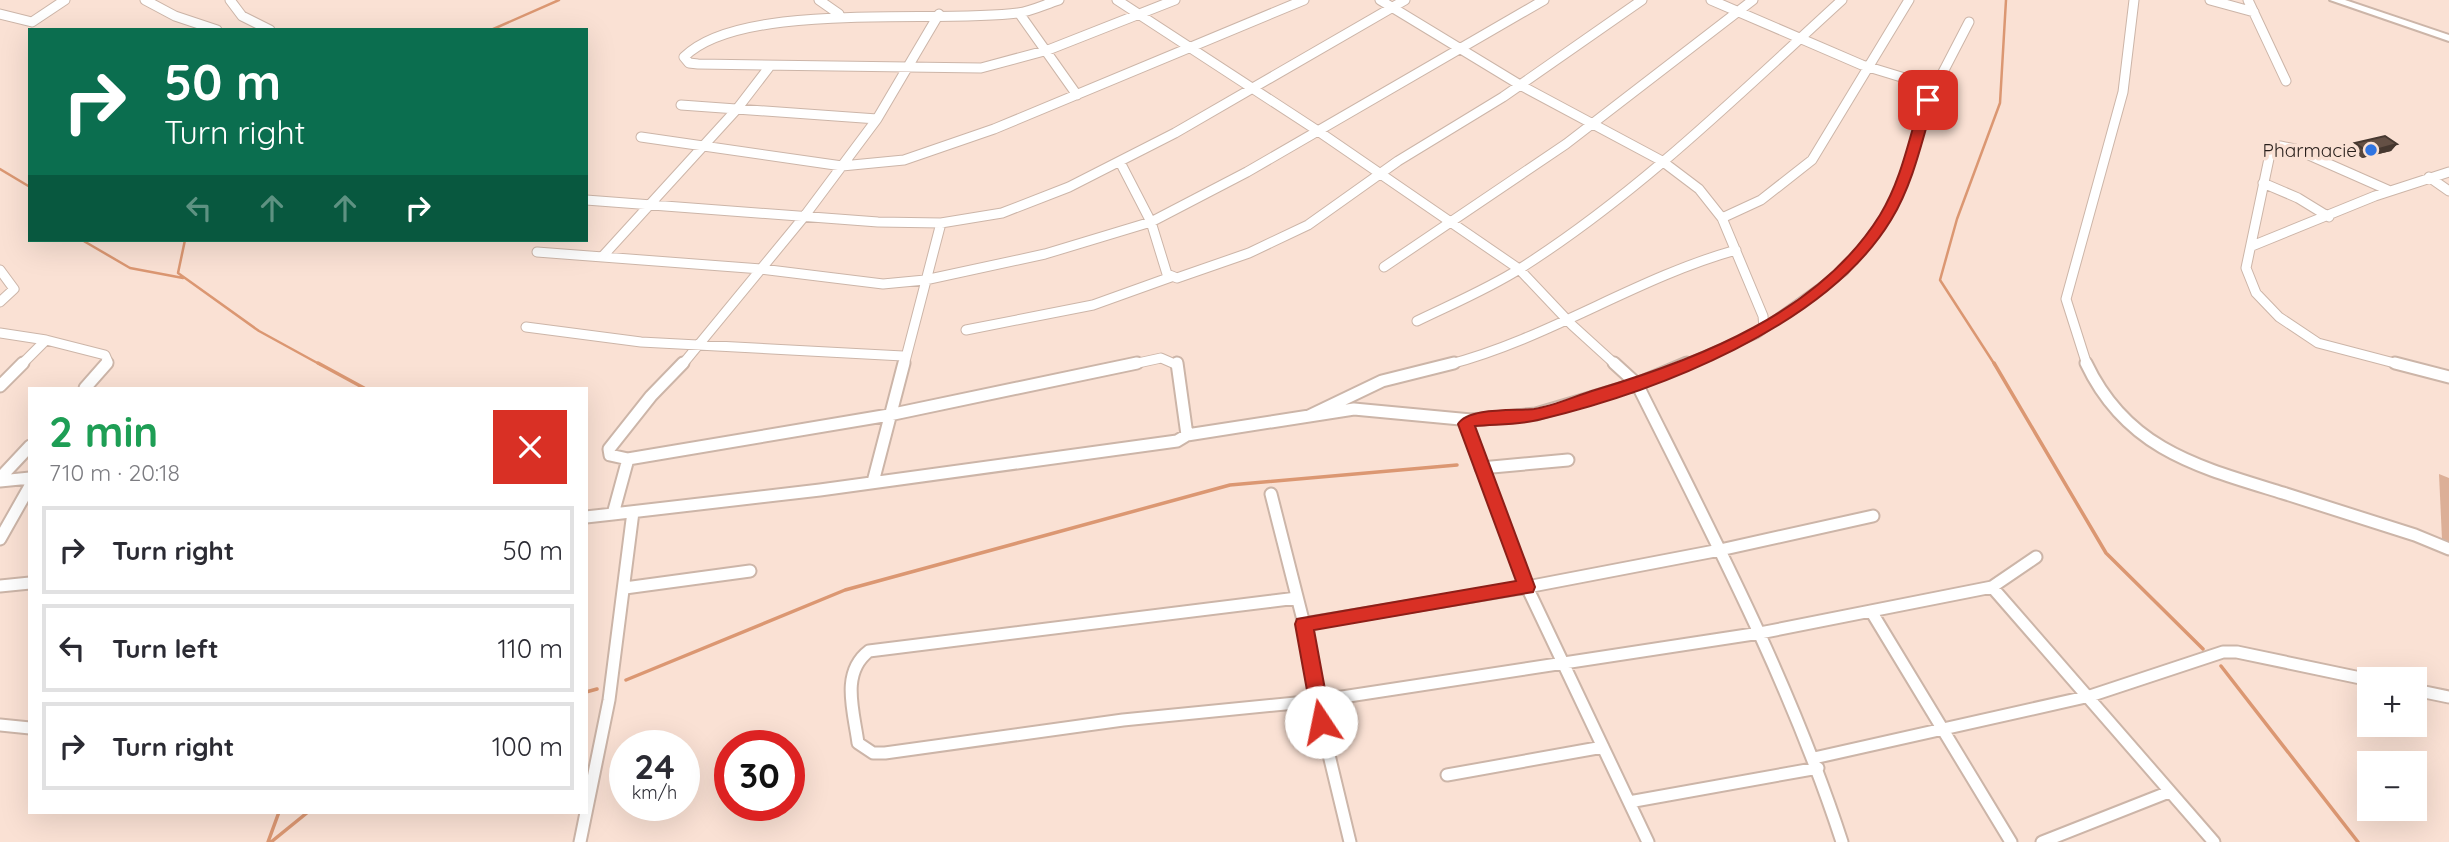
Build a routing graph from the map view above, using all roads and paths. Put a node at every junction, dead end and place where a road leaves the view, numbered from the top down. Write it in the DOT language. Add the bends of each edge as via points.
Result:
graph roads {
  1 [pos="65,0"];
  2 [pos="145,0"];
  3 [pos="230,0"];
  4 [pos="820,0"];
  5 [pos="1059,0"];
  6 [pos="1117,0"];
  7 [pos="1175,0"];
  8 [pos="1304,0"];
  9 [pos="1380,0"];
  10 [pos="1405,0"];
  11 [pos="1544,0"];
  12 [pos="1642,0"];
  13 [pos="1711,0"];
  14 [pos="1752,0"];
  15 [pos="1842,0"];
  16 [pos="1909,0"];
  17 [pos="2134,0"];
  18 [pos="2210,0"];
  19 [pos="2248,0"];
  20 [pos="2335,0"];
  21 [pos="1393,8"];
  22 [pos="1737,12"];
  23 [pos="2254,12"];
  24 [pos="1018,13"];
  25 [pos="0,14"];
  26 [pos="839,14"];
  27 [pos="939,14"];
  28 [pos="1137,15"];
  29 [pos="1969,22"];
  30 [pos="211,28"];
  31 [pos="256,28"];
  32 [pos="2449,38"];
  33 [pos="1799,39"];
  34 [pos="1188,48"];
  35 [pos="1460,49"];
  36 [pos="1048,50"];
  37 [pos="770,66"];
  38 [pos="1868,67"];
  39 [pos="909,69"];
  40 [pos="2286,81"];
  41 [pos="1520,85"];
  42 [pos="1934,87"];
  43 [pos="1255,89"];
  44 [pos="1077,94"];
  45 [pos="681,105"];
  46 [pos="737,109"];
  47 [pos="877,119"];
  48 [pos="1592,123"];
  49 [pos="1318,131"];
  50 [pos="641,137"];
  51 [pos="703,145"];
  52 [pos="1662,161"];
  53 [pos="1119,162"];
  54 [pos="842,166"];
  55 [pos="2449,172"];
  56 [pos="1379,174"];
  57 [pos="2429,177"];
  58 [pos="2263,183"];
  59 [pos="2388,190"];
  60 [pos="2449,191"];
  61 [pos="588,200"];
  62 [pos="647,206"];
  63 [pos="803,218"];
  64 [pos="1722,218"];
  65 [pos="2329,218"];
  66 [pos="1451,221"];
  67 [pos="1151,222"];
  68 [pos="941,223"];
  69 [pos="2252,246"];
  70 [pos="1736,250"];
  71 [pos="537,252"];
  72 [pos="602,257"];
  73 [pos="1384,267"];
  74 [pos="0,270"];
  75 [pos="761,270"];
  76 [pos="1519,270"];
  77 [pos="1171,277"];
  78 [pos="925,281"];
  79 [pos="0,302"];
  80 [pos="1417,321"];
  81 [pos="1568,321"];
  82 [pos="526,327"];
  83 [pos="1764,328"];
  84 [pos="966,330"];
  85 [pos="0,333"];
  86 [pos="46,340"];
  87 [pos="701,345"];
  88 [pos="903,356"];
  89 [pos="2449,377"];
  90 [pos="1637,384"];
  91 [pos="0,386"];
  92 [pos="86,387"];
  93 [pos="889,415"];
  94 [pos="1308,416"];
  95 [pos="1471,420"];
  96 [pos="1187,435"];
  97 [pos="28,448"];
  98 [pos="628,459"];
  99 [pos="1568,460"];
  100 [pos="1481,468"];
  101 [pos="28,478"];
  102 [pos="0,479"];
  103 [pos="873,482"];
  104 [pos="28,490"];
  105 [pos="1271,494"];
  106 [pos="633,512"];
  107 [pos="613,514"];
  108 [pos="1872,516"];
  109 [pos="588,517"];
  110 [pos="0,539"];
  111 [pos="1720,550"];
  112 [pos="2449,550"];
  113 [pos="2036,557"];
  114 [pos="750,571"];
  115 [pos="28,583"];
  116 [pos="0,586"];
  117 [pos="1527,587"];
  118 [pos="1992,587"];
  119 [pos="625,588"];
  120 [pos="1297,598"];
  121 [pos="1871,611"];
  122 [pos="1304,624"];
  123 [pos="1760,633"];
  124 [pos="1563,664"];
  125 [pos="2357,677"];
  126 [pos="2427,692"];
  127 [pos="2090,696"];
  128 [pos="2449,697"];
  129 [pos="1316,701"];
  130 [pos="0,725"];
  131 [pos="28,728"];
  132 [pos="1940,730"];
  133 [pos="1603,747"];
  134 [pos="1816,763"];
  135 [pos="1447,775"];
  136 [pos="2169,792"];
  137 [pos="1629,802"];
  138 [pos="588,803"];
  139 [pos="586,814"];
  140 [pos="580,842"];
  141 [pos="1349,842"];
  142 [pos="1648,842"];
  143 [pos="1842,842"];
  144 [pos="2011,842"];
  145 [pos="2042,842"];
  146 [pos="2214,842"];
  1 -- 25 [label="street" via="32,22"];
  2 -- 30 [label="street"];
  3 -- 31 [label="street"];
  4 -- 26 [label="street"];
  5 -- 24 [label="street"];
  6 -- 28 [label="street"];
  7 -- 28 [label="street"];
  8 -- 34 [label="street"];
  9 -- 21 [label="street"];
  10 -- 21 [label="street"];
  11 -- 35 [label="street"];
  12 -- 41 [label="street"];
  13 -- 22 [label="street"];
  14 -- 22 [label="street"];
  15 -- 33 [label="street"];
  16 -- 38 [label="street"];
  17 -- 112 [label="street" via="2123,92 2066,299 2087,365 2103,393 2153,442 2189,464 2415,535"];
  18 -- 23 [label="street"];
  19 -- 23 [label="street"];
  20 -- 32 [label="street"];
  21 -- 35 [label="street"];
  21 -- 43 [label="street"];
  22 -- 33 [label="street"];
  22 -- 48 [label="street"];
  23 -- 40 [label="street"];
  24 -- 27 [label="street"];
  24 -- 36 [label="street"];
  26 -- 27 [label="street"];
  26 -- 37 [label="street" via="743,24 684,57 689,63"];
  27 -- 39 [label="street"];
  28 -- 34 [label="street"];
  28 -- 36 [label="street"];
  29 -- 42 [label="street"];
  33 -- 38 [label="street"];
  33 -- 52 [label="street"];
  34 -- 43 [label="street"];
  34 -- 44 [label="street"];
  35 -- 41 [label="street"];
  35 -- 49 [label="street"];
  36 -- 39 [label="street" via="981,68"];
  36 -- 44 [label="street"];
  37 -- 39 [label="street"];
  37 -- 46 [label="street"];
  38 -- 42 [label="street"];
  38 -- 64 [label="street" via="1812,160 1761,200"];
  39 -- 47 [label="street"];
  41 -- 48 [label="street"];
  41 -- 56 [label="street"];
  42 -- 83 [label="street" via="1898,194 1884,220 1843,271"];
  43 -- 49 [label="street"];
  43 -- 53 [label="street"];
  44 -- 54 [label="street" via="916,157"];
  45 -- 46 [label="street"];
  46 -- 47 [label="street"];
  46 -- 51 [label="street"];
  47 -- 54 [label="street"];
  48 -- 52 [label="street"];
  48 -- 66 [label="street"];
  49 -- 56 [label="street"];
  49 -- 67 [label="street"];
  50 -- 51 [label="street"];
  51 -- 54 [label="street"];
  51 -- 62 [label="street"];
  52 -- 64 [label="street" via="1699,189"];
  52 -- 76 [label="street"];
  53 -- 67 [label="street"];
  53 -- 68 [label="street" via="1036,202"];
  54 -- 63 [label="street"];
  55 -- 57 [label="street"];
  56 -- 66 [label="street"];
  56 -- 77 [label="street" via="1308,225 1249,253"];
  57 -- 59 [label="street"];
  57 -- 60 [label="street"];
  58 -- 59 [label="street" via="2271,149 2280,146"];
  58 -- 65 [label="street"];
  58 -- 69 [label="street"];
  59 -- 65 [label="street"];
  61 -- 62 [label="street"];
  62 -- 63 [label="street"];
  62 -- 72 [label="street"];
  63 -- 68 [label="street"];
  63 -- 75 [label="street"];
  64 -- 70 [label="street"];
  65 -- 69 [label="street"];
  66 -- 73 [label="street"];
  66 -- 76 [label="street"];
  67 -- 77 [label="street"];
  67 -- 78 [label="street" via="1045,254"];
  68 -- 78 [label="street"];
  69 -- 89 [label="street" via="2246,268 2256,293 2298,331 2339,350"];
  70 -- 81 [label="street" via="1707,258"];
  70 -- 83 [label="street"];
  71 -- 72 [label="street"];
  72 -- 75 [label="street"];
  74 -- 79 [label="street" via="14,289"];
  75 -- 78 [label="street" via="883,284"];
  75 -- 87 [label="street"];
  76 -- 80 [label="street"];
  76 -- 81 [label="street"];
  77 -- 84 [label="street" via="1093,305"];
  78 -- 88 [label="street"];
  81 -- 90 [label="street"];
  81 -- 94 [label="street" via="1470,359 1382,381"];
  82 -- 87 [label="street" via="588,338"];
  83 -- 90 [label="street"];
  85 -- 86 [label="street"];
  86 -- 91 [label="street"];
  86 -- 92 [label="street" via="105,355 108,362"];
  87 -- 88 [label="street"];
  87 -- 98 [label="street" via="651,396 609,449 610,455"];
  88 -- 93 [label="street"];
  90 -- 95 [label="street" via="1536,414"];
  90 -- 111 [label="street"];
  93 -- 96 [label="street" via="1171,358 1177,362"];
  93 -- 98 [label="street"];
  93 -- 103 [label="street"];
  94 -- 95 [label="street" via="1354,409"];
  94 -- 96 [label="street"];
  95 -- 100 [label="street" via="1466,429"];
  96 -- 103 [label="street" via="1177,441 1123,450"];
  97 -- 102 [label="street"];
  98 -- 107 [label="street"];
  99 -- 100 [label="street"];
  100 -- 117 [label="street"];
  101 -- 102 [label="street"];
  103 -- 106 [label="street"];
  104 -- 110 [label="street"];
  105 -- 120 [label="street"];
  106 -- 107 [label="street"];
  106 -- 119 [label="street"];
  107 -- 109 [label="street"];
  108 -- 111 [label="street"];
  111 -- 117 [label="street"];
  111 -- 123 [label="street"];
  113 -- 118 [label="street"];
  114 -- 119 [label="street"];
  115 -- 116 [label="street"];
  117 -- 122 [label="street"];
  117 -- 124 [label="street"];
  118 -- 121 [label="street"];
  118 -- 127 [label="street"];
  119 -- 138 [label="street"];
  120 -- 122 [label="street"];
  120 -- 129 [label="street" via="869,651 858,656 851,670 858,743 873,753 886,753 1123,720"];
  121 -- 123 [label="street"];
  121 -- 132 [label="street"];
  122 -- 129 [label="street"];
  123 -- 124 [label="street"];
  123 -- 134 [label="street"];
  124 -- 129 [label="street"];
  124 -- 133 [label="street"];
  125 -- 127 [label="street" via="2223,652"];
  126 -- 128 [label="street"];
  127 -- 132 [label="street"];
  127 -- 136 [label="street"];
  129 -- 141 [label="street"];
  130 -- 131 [label="street"];
  132 -- 134 [label="street"];
  132 -- 144 [label="street"];
  133 -- 135 [label="street"];
  133 -- 137 [label="street"];
  134 -- 137 [label="street"];
  134 -- 143 [label="street"];
  136 -- 145 [label="street"];
  136 -- 146 [label="street"];
  137 -- 142 [label="street"];
  139 -- 140 [label="street"];
}
